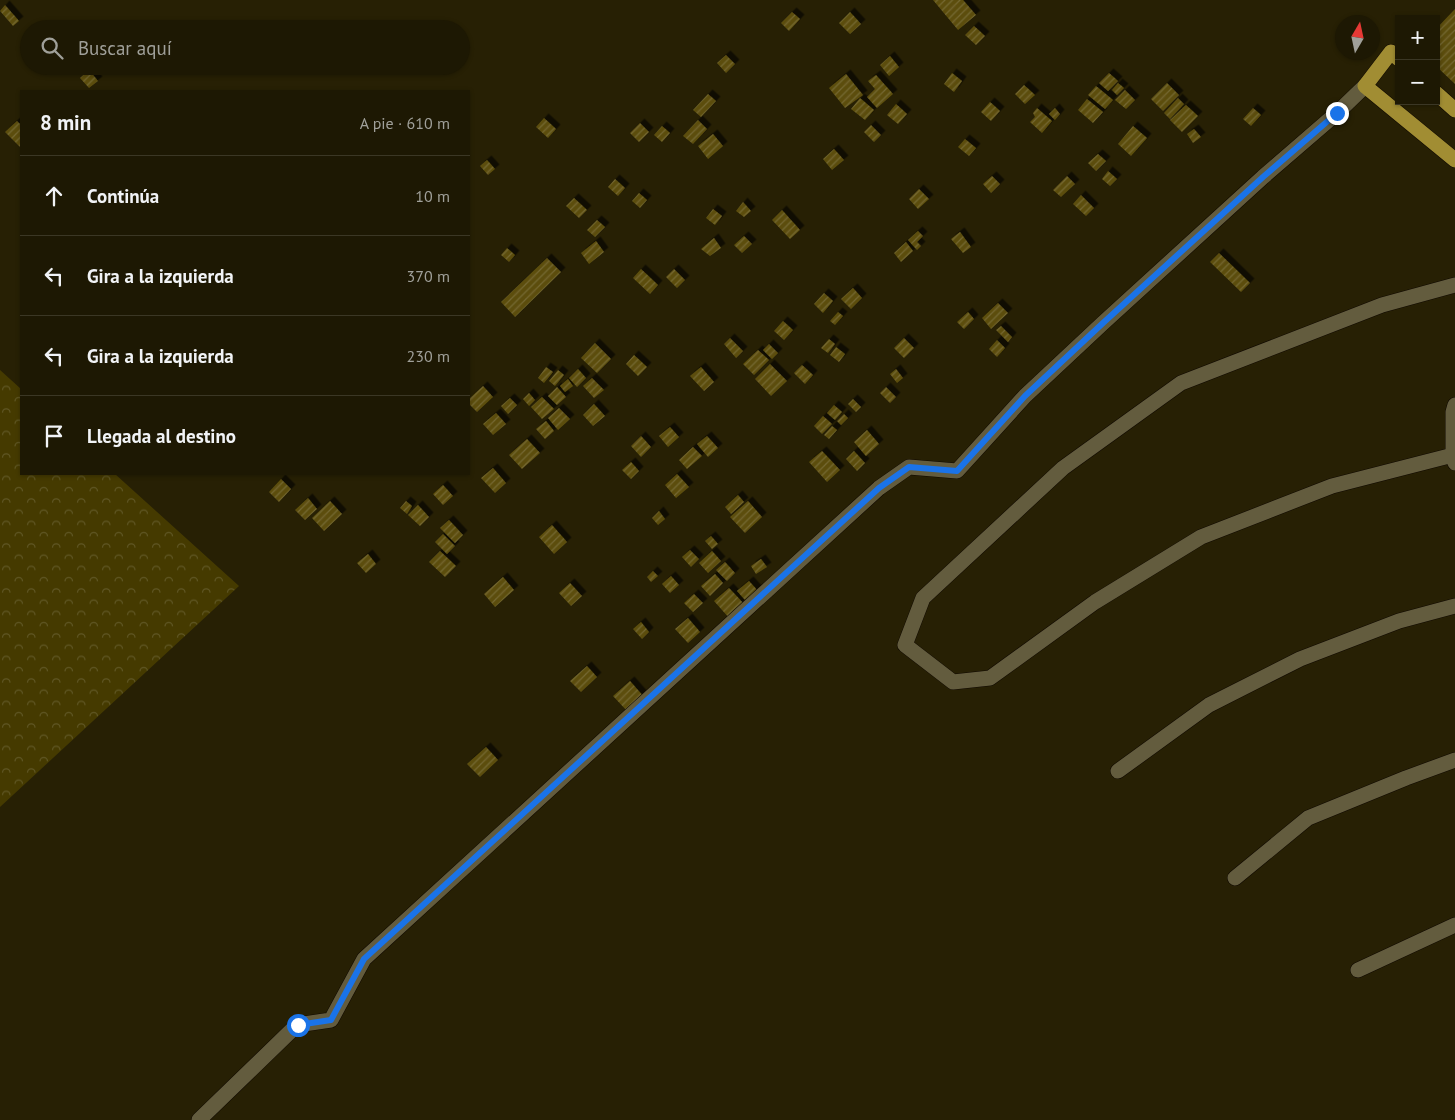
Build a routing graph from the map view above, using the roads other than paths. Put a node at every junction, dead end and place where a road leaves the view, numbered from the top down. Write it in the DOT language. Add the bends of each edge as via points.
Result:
graph roads {
  1 [pos="1395,56"];
  2 [pos="1365,86"];
  3 [pos="1440,97"];
  4 [pos="1455,110"];
  5 [pos="1455,160"];
  6 [pos="1455,285"];
  7 [pos="1455,405"];
  8 [pos="1454,460"];
  9 [pos="1455,606"];
  10 [pos="1455,760"];
  11 [pos="1118,771"];
  12 [pos="1235,878"];
  13 [pos="1455,926"];
  14 [pos="1358,970"];
  15 [pos="199,1120"];
  1 -- 2 [label="main road" via="1391,52"];
  2 -- 5 [label="main road"];
  2 -- 15 [label="street" via="1025,396 957,471 909,467 879,488 364,959 331,1020 298,1025"];
  3 -- 4 [label="main road"];
  6 -- 8 [label="street" via="1382,305 1181,383 1062,468 922,598 905,645 953,682 990,678 1095,602 1201,537 1332,486"];
  7 -- 8 [label="street"];
  9 -- 11 [label="street" via="1399,621 1300,659 1209,705"];
  10 -- 12 [label="street" via="1308,818"];
  13 -- 14 [label="street"];
}
